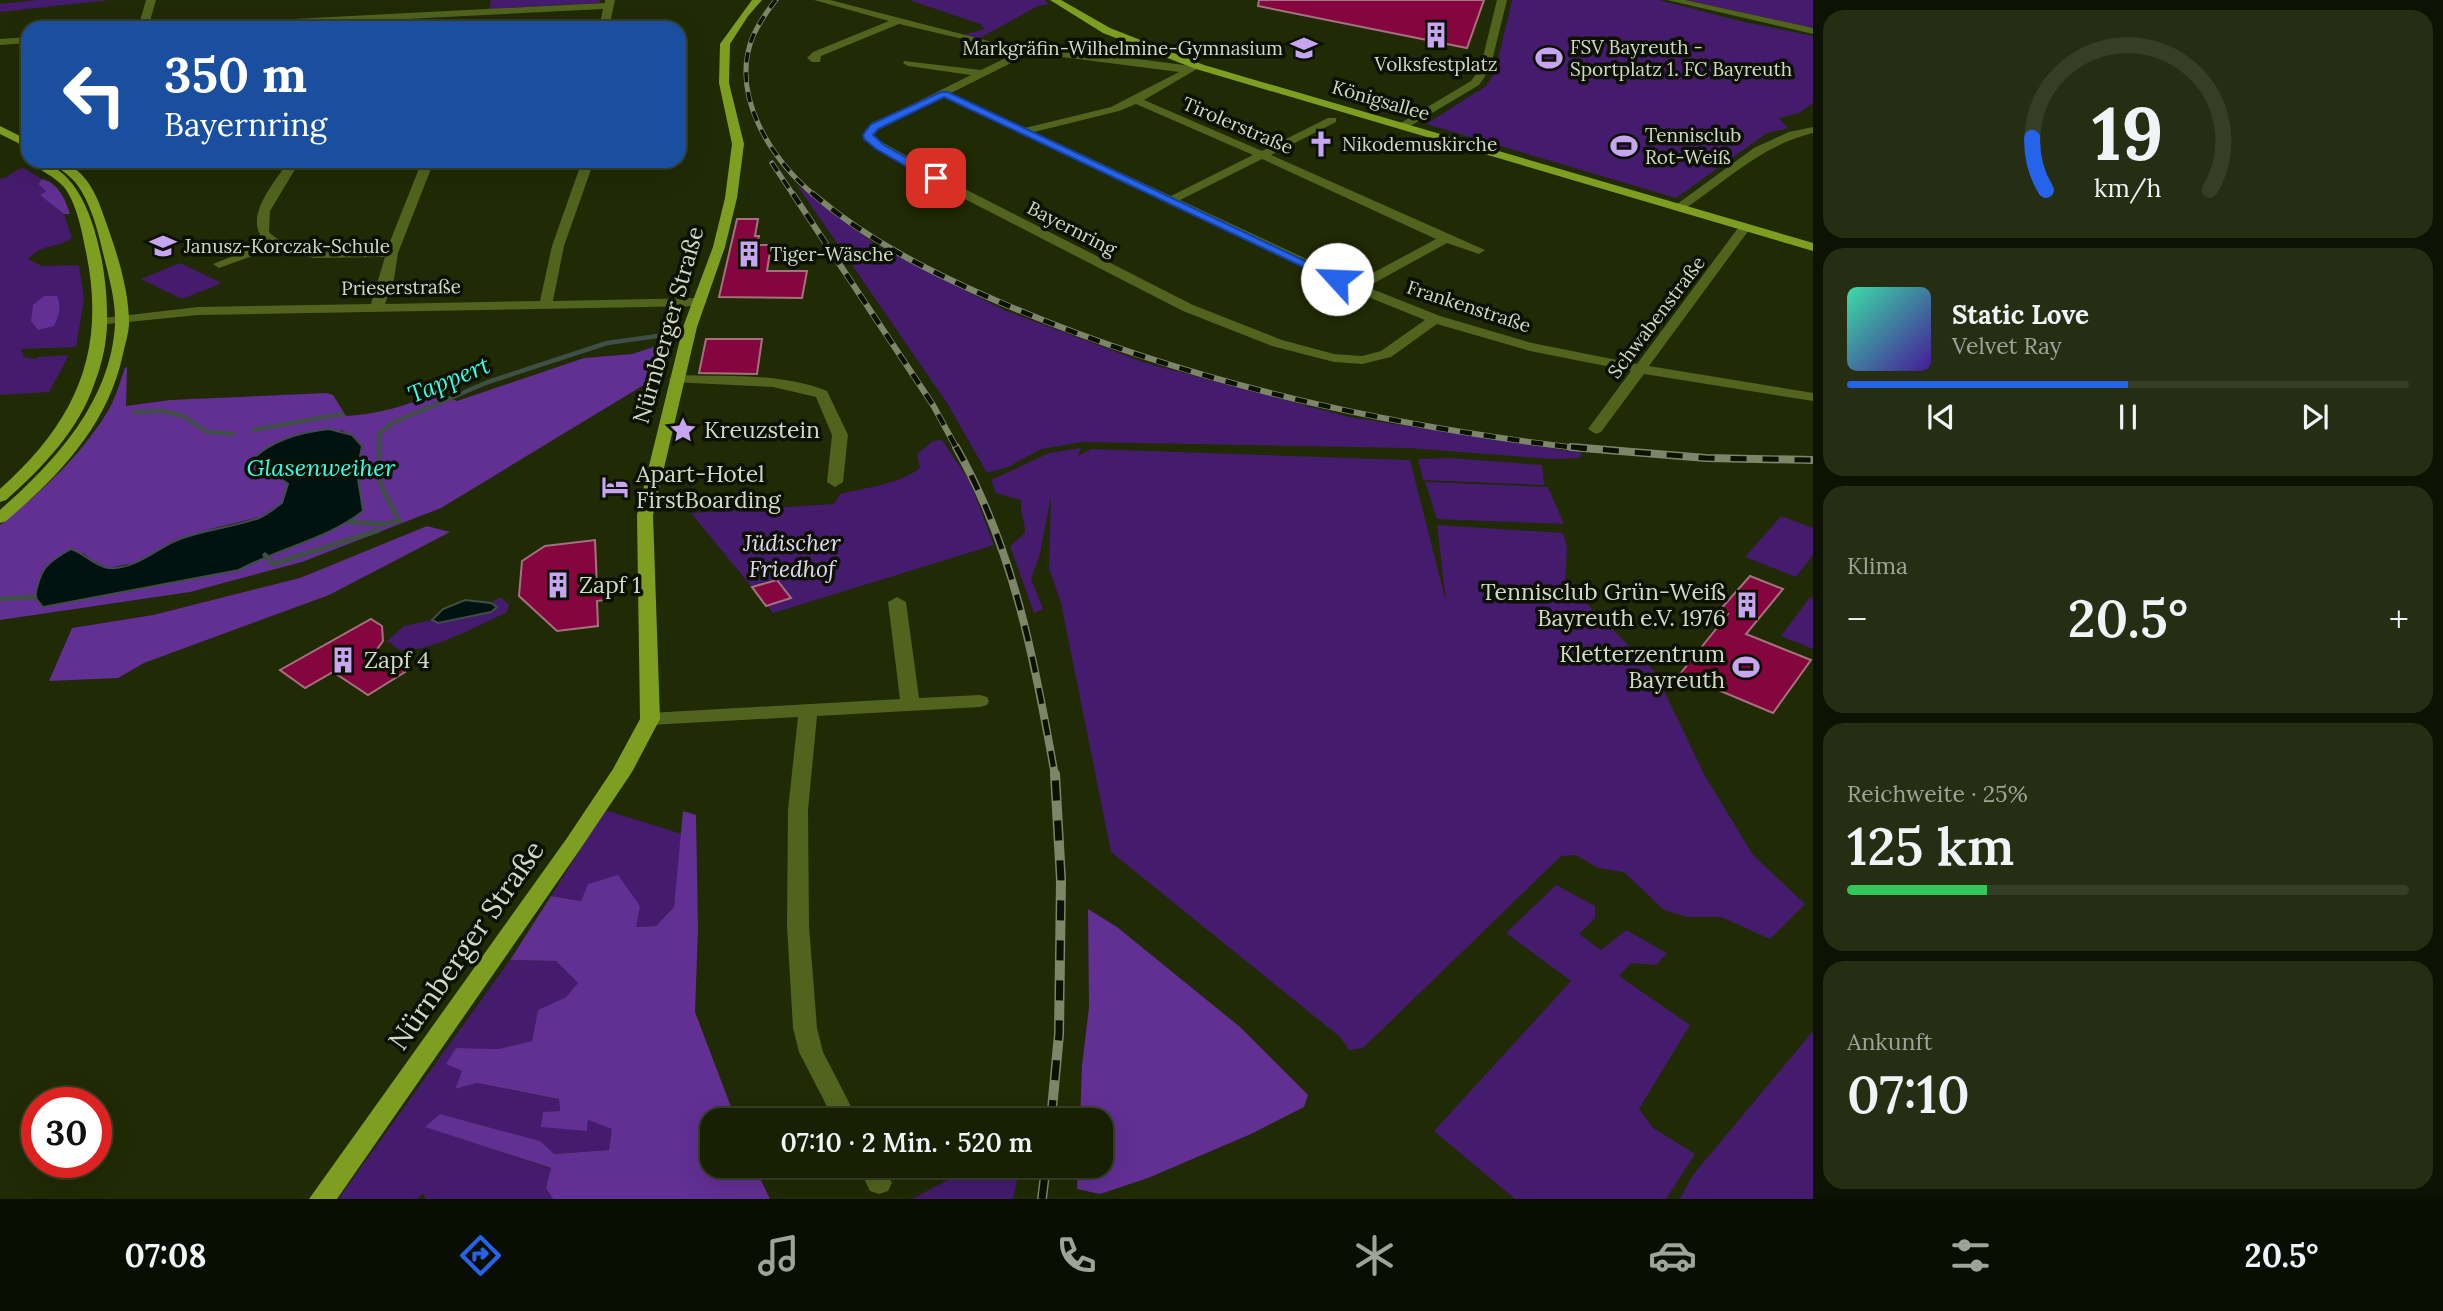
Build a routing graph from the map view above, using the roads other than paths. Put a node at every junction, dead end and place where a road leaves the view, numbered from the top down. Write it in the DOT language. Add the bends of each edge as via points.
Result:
graph roads {
  1 [pos="151,0"];
  2 [pos="485,0"];
  3 [pos="757,0"];
  4 [pos="819,0"];
  5 [pos="1055,0"];
  6 [pos="1502,0"];
  7 [pos="1672,0"];
  8 [pos="610,3"];
  9 [pos="479,16"];
  10 [pos="353,19"];
  11 [pos="145,21"];
  12 [pos="313,21"];
  13 [pos="606,21"];
  14 [pos="898,21"];
  15 [pos="1813,31"];
  16 [pos="21,40"];
  17 [pos="0,42"];
  18 [pos="1136,45"];
  19 [pos="1028,51"];
  20 [pos="1100,57"];
  21 [pos="816,60"];
  22 [pos="908,63"];
  23 [pos="1200,67"];
  24 [pos="1187,70"];
  25 [pos="984,74"];
  26 [pos="944,94"];
  27 [pos="1136,100"];
  28 [pos="1332,120"];
  29 [pos="1403,126"];
  30 [pos="0,129"];
  31 [pos="1813,130"];
  32 [pos="1026,131"];
  33 [pos="21,141"];
  34 [pos="0,142"];
  35 [pos="21,153"];
  36 [pos="1260,155"];
  37 [pos="47,168"];
  38 [pos="66,168"];
  39 [pos="89,168"];
  40 [pos="290,168"];
  41 [pos="425,168"];
  42 [pos="586,168"];
  43 [pos="81,179"];
  44 [pos="1171,200"];
  45 [pos="1679,207"];
  46 [pos="1745,227"];
  47 [pos="1446,239"];
  48 [pos="273,245"];
  49 [pos="1813,247"];
  50 [pos="1479,250"];
  51 [pos="392,253"];
  52 [pos="219,264"];
  53 [pos="1356,287"];
  54 [pos="701,302"];
  55 [pos="546,304"];
  56 [pos="377,306"];
  57 [pos="122,319"];
  58 [pos="1435,319"];
  59 [pos="103,322"];
  60 [pos="1642,368"];
  61 [pos="676,379"];
  62 [pos="1813,397"];
  63 [pos="1596,429"];
  64 [pos="835,482"];
  65 [pos="0,497"];
  66 [pos="0,518"];
  67 [pos="897,602"];
  68 [pos="980,701"];
  69 [pos="910,704"];
  70 [pos="808,710"];
  71 [pos="650,719"];
  72 [pos="840,1108"];
  73 [pos="322,1199"];
  1 -- 11 [label="street"];
  2 -- 9 [label="street"];
  3 -- 54 [label="main road, Nürnberger Straße" via="725,44 724,83 738,144 719,247"];
  4 -- 14 [label="street"];
  5 -- 18 [label="main road, Königsallee"];
  6 -- 29 [label="street" via="1485,69 1475,83"];
  7 -- 15 [label="street"];
  8 -- 9 [label="street"];
  8 -- 13 [label="street"];
  9 -- 10 [label="street"];
  10 -- 12 [label="street"];
  14 -- 19 [label="street"];
  14 -- 21 [label="street" via="817,54 812,58"];
  16 -- 17 [label="street"];
  18 -- 20 [label="street"];
  18 -- 23 [label="main road, Königsallee"];
  19 -- 20 [label="street"];
  19 -- 25 [label="street, Bayernring"];
  20 -- 24 [label="street"];
  22 -- 25 [label="street"];
  23 -- 24 [label="street"];
  23 -- 29 [label="main road, Königsallee"];
  24 -- 27 [label="street"];
  25 -- 26 [label="street, Bayernring"];
  26 -- 32 [label="street, Frankenstraße"];
  26 -- 58 [label="street, Bayernring" via="874,127 869,139 1188,308 1277,343 1334,359 1362,360 1386,354"];
  27 -- 32 [label="street"];
  27 -- 36 [label="street, Tirolerstraße"];
  28 -- 36 [label="street"];
  29 -- 45 [label="main road, Königsallee"];
  30 -- 33 [label="main road"];
  31 -- 45 [label="street" via="1764,145"];
  32 -- 44 [label="street, Frankenstraße"];
  34 -- 35 [label="main road"];
  36 -- 44 [label="street"];
  36 -- 47 [label="street, Tirolerstraße"];
  37 -- 59 [label="main road" via="65,180 78,199 92,249"];
  38 -- 43 [label="main road"];
  39 -- 43 [label="street"];
  40 -- 48 [label="street" via="262,218 264,233"];
  41 -- 51 [label="street"];
  42 -- 55 [label="street" via="558,246"];
  43 -- 57 [label="main road" via="92,196 107,244"];
  44 -- 53 [label="street, Frankenstraße"];
  45 -- 46 [label="main road, Königsallee"];
  46 -- 49 [label="main road, Königsallee"];
  46 -- 60 [label="street, Schwabenstraße"];
  47 -- 50 [label="street, Tirolerstraße"];
  47 -- 53 [label="street"];
  48 -- 51 [label="street" via="302,253"];
  48 -- 52 [label="street"];
  51 -- 56 [label="street"];
  53 -- 58 [label="street, Frankenstraße"];
  54 -- 55 [label="street, Prieserstraße"];
  54 -- 61 [label="main road, Nürnberger Straße"];
  55 -- 56 [label="street, Prieserstraße"];
  56 -- 57 [label="street, Prieserstraße" via="198,310"];
  57 -- 59 [label="street, Prieserstraße"];
  57 -- 66 [label="main road" via="116,363 85,431 51,471"];
  58 -- 60 [label="street, Frankenstraße" via="1530,347"];
  59 -- 65 [label="main road" via="88,386 63,433"];
  60 -- 62 [label="street, Frankenstraße"];
  60 -- 63 [label="street, Schwabenstraße"];
  61 -- 64 [label="street" via="782,385 822,394 841,435"];
  61 -- 71 [label="main road, Nürnberger Straße" via="644,524"];
  67 -- 69 [label="street"];
  68 -- 69 [label="street"];
  69 -- 70 [label="street"];
  70 -- 71 [label="street"];
  70 -- 72 [label="street" via="798,810 798,926 805,1028 811,1052"];
  71 -- 73 [label="main road, Nürnberger Straße" via="575,843"];
}
